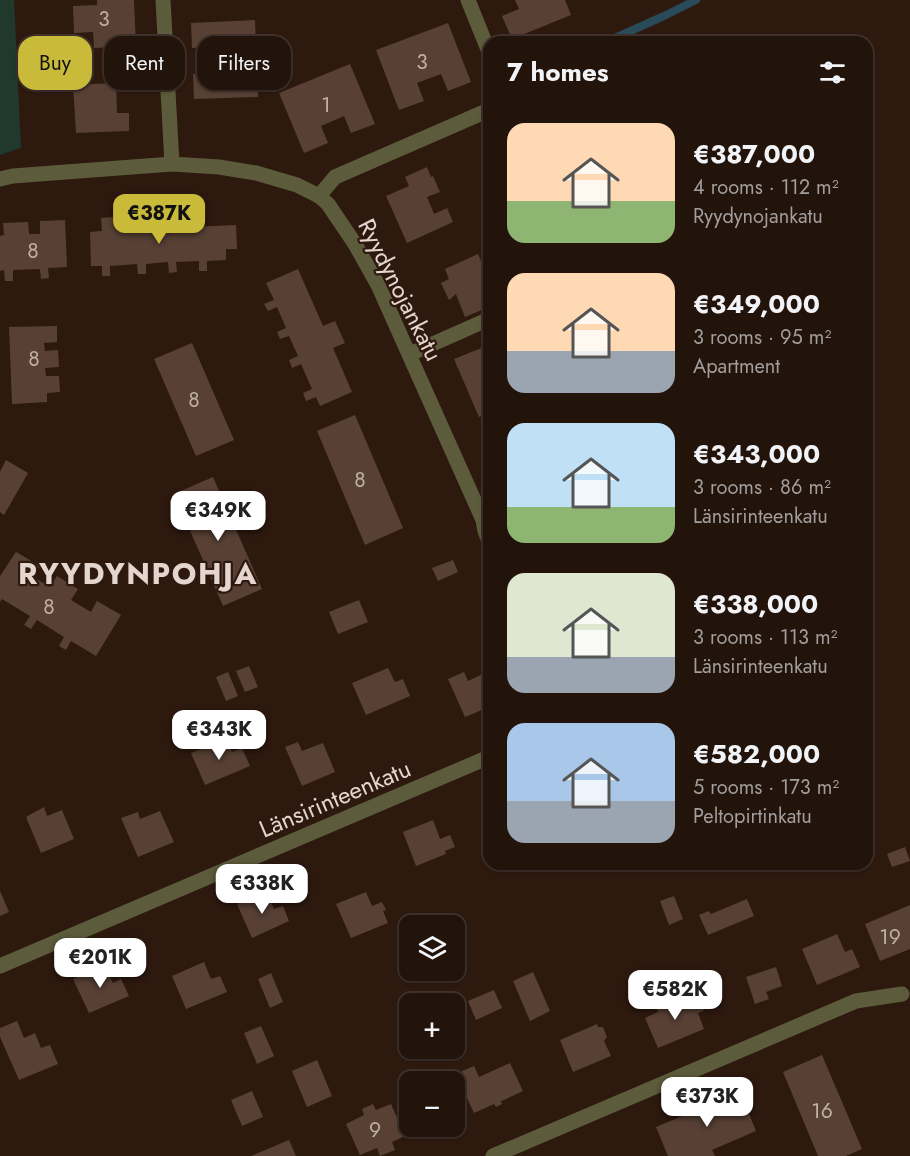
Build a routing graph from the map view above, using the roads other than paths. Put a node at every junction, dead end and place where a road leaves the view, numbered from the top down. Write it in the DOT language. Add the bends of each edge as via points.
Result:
graph roads {
  1 [pos="163,0"];
  2 [pos="468,0"];
  3 [pos="483,37"];
  4 [pos="483,112"];
  5 [pos="172,164"];
  6 [pos="0,179"];
  7 [pos="319,196"];
  8 [pos="483,322"];
  9 [pos="410,354"];
  10 [pos="483,520"];
  11 [pos="483,760"];
  12 [pos="0,966"];
  13 [pos="902,994"];
  14 [pos="493,1156"];
  1 -- 5 [label="street"];
  2 -- 3 [label="street"];
  4 -- 7 [label="street" via="335,177"];
  5 -- 6 [label="street, Ryydynojankatu"];
  5 -- 7 [label="street, Ryydynojankatu" via="256,173 297,184"];
  7 -- 9 [label="street, Ryydynojankatu" via="328,204 378,285"];
  8 -- 9 [label="street"];
  9 -- 10 [label="street, Ryydynojankatu"];
  11 -- 12 [label="street, Länsirinteenkatu"];
  13 -- 14 [label="street" via="856,1001"];
}
